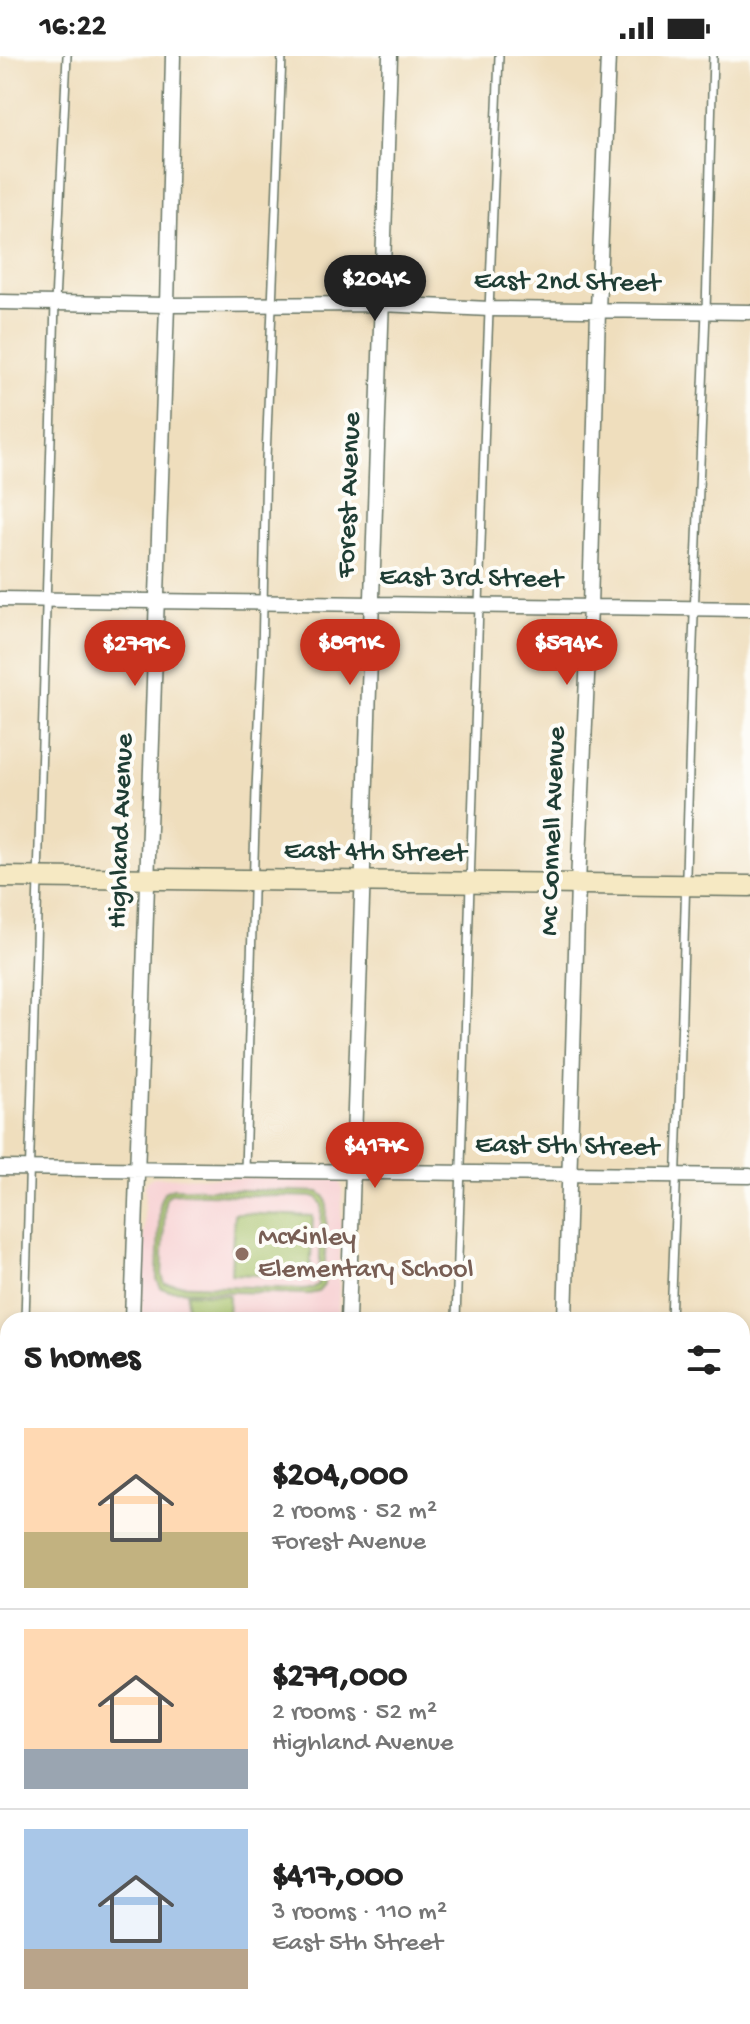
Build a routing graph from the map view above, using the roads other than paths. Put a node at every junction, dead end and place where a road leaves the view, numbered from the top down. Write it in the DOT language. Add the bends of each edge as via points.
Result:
graph roads {
  1 [pos="67,56"];
  2 [pos="173,56"];
  3 [pos="282,56"];
  4 [pos="390,56"];
  5 [pos="499,56"];
  6 [pos="608,56"];
  7 [pos="713,56"];
  8 [pos="0,302"];
  9 [pos="55,303"];
  10 [pos="382,304"];
  11 [pos="167,305"];
  12 [pos="273,305"];
  13 [pos="490,309"];
  14 [pos="598,310"];
  15 [pos="706,311"];
  16 [pos="750,312"];
  17 [pos="0,599"];
  18 [pos="47,600"];
  19 [pos="157,602"];
  20 [pos="263,603"];
  21 [pos="372,604"];
  22 [pos="479,605"];
  23 [pos="590,607"];
  24 [pos="695,608"];
  25 [pos="750,609"];
  26 [pos="0,877"];
  27 [pos="39,878"];
  28 [pos="147,879"];
  29 [pos="254,880"];
  30 [pos="362,881"];
  31 [pos="469,882"];
  32 [pos="578,884"];
  33 [pos="686,885"];
  34 [pos="750,886"];
  35 [pos="0,1168"];
  36 [pos="30,1168"];
  37 [pos="136,1169"];
  38 [pos="245,1170"];
  39 [pos="352,1171"];
  40 [pos="460,1172"];
  41 [pos="569,1173"];
  42 [pos="676,1175"];
  43 [pos="750,1176"];
  44 [pos="25,1312"];
  45 [pos="132,1312"];
  46 [pos="348,1312"];
  47 [pos="456,1312"];
  48 [pos="565,1312"];
  49 [pos="671,1312"];
  1 -- 9 [label="lane"];
  2 -- 11 [label="street, Highland Avenue"];
  3 -- 12 [label="lane"];
  4 -- 10 [label="street, Forest Avenue"];
  5 -- 13 [label="lane"];
  6 -- 14 [label="street, Mc Connell Avenue"];
  7 -- 15 [label="lane"];
  8 -- 9 [label="street, East 2nd Street"];
  9 -- 11 [label="street, East 2nd Street"];
  9 -- 18 [label="lane"];
  10 -- 12 [label="street, East 2nd Street"];
  10 -- 13 [label="street, East 2nd Street"];
  10 -- 21 [label="street, Forest Avenue"];
  11 -- 12 [label="street, East 2nd Street"];
  11 -- 19 [label="street, Highland Avenue"];
  12 -- 20 [label="lane"];
  13 -- 14 [label="street, East 2nd Street"];
  13 -- 22 [label="lane"];
  14 -- 15 [label="street, East 2nd Street"];
  14 -- 23 [label="street, Mc Connell Avenue"];
  15 -- 16 [label="street, East 2nd Street"];
  15 -- 24 [label="lane"];
  17 -- 18 [label="street, East 3rd Street"];
  18 -- 19 [label="street, East 3rd Street"];
  18 -- 27 [label="lane"];
  19 -- 20 [label="street, East 3rd Street"];
  19 -- 28 [label="street, Highland Avenue"];
  20 -- 21 [label="street, East 3rd Street"];
  20 -- 29 [label="lane"];
  21 -- 22 [label="street, East 3rd Street"];
  21 -- 30 [label="street, Forest Avenue"];
  22 -- 23 [label="street, East 3rd Street"];
  22 -- 31 [label="lane"];
  23 -- 24 [label="street, East 3rd Street"];
  23 -- 32 [label="street, Mc Connell Avenue"];
  24 -- 25 [label="street, East 3rd Street"];
  24 -- 33 [label="lane"];
  26 -- 27 [label="street, East 4th Street"];
  27 -- 28 [label="street, East 4th Street"];
  27 -- 36 [label="lane"];
  28 -- 29 [label="street, East 4th Street"];
  28 -- 37 [label="street, Highland Avenue"];
  29 -- 30 [label="street, East 4th Street"];
  29 -- 38 [label="lane"];
  30 -- 31 [label="street, East 4th Street"];
  30 -- 39 [label="street, Forest Avenue"];
  31 -- 32 [label="street, East 4th Street"];
  31 -- 40 [label="lane"];
  32 -- 33 [label="street, East 4th Street"];
  32 -- 41 [label="street, Mc Connell Avenue"];
  33 -- 34 [label="street, East 4th Street"];
  33 -- 42 [label="lane"];
  35 -- 36 [label="street, East 5th Street"];
  36 -- 37 [label="street, East 5th Street"];
  36 -- 44 [label="lane"];
  37 -- 38 [label="street, East 5th Street"];
  37 -- 45 [label="street, Highland Avenue"];
  38 -- 39 [label="street, East 5th Street"];
  39 -- 40 [label="street, East 5th Street"];
  39 -- 46 [label="street, Forest Avenue"];
  40 -- 41 [label="street, East 5th Street"];
  40 -- 47 [label="lane"];
  41 -- 42 [label="street, East 5th Street"];
  41 -- 48 [label="street, Mc Connell Avenue"];
  42 -- 43 [label="street, East 5th Street"];
  42 -- 49 [label="lane"];
}
